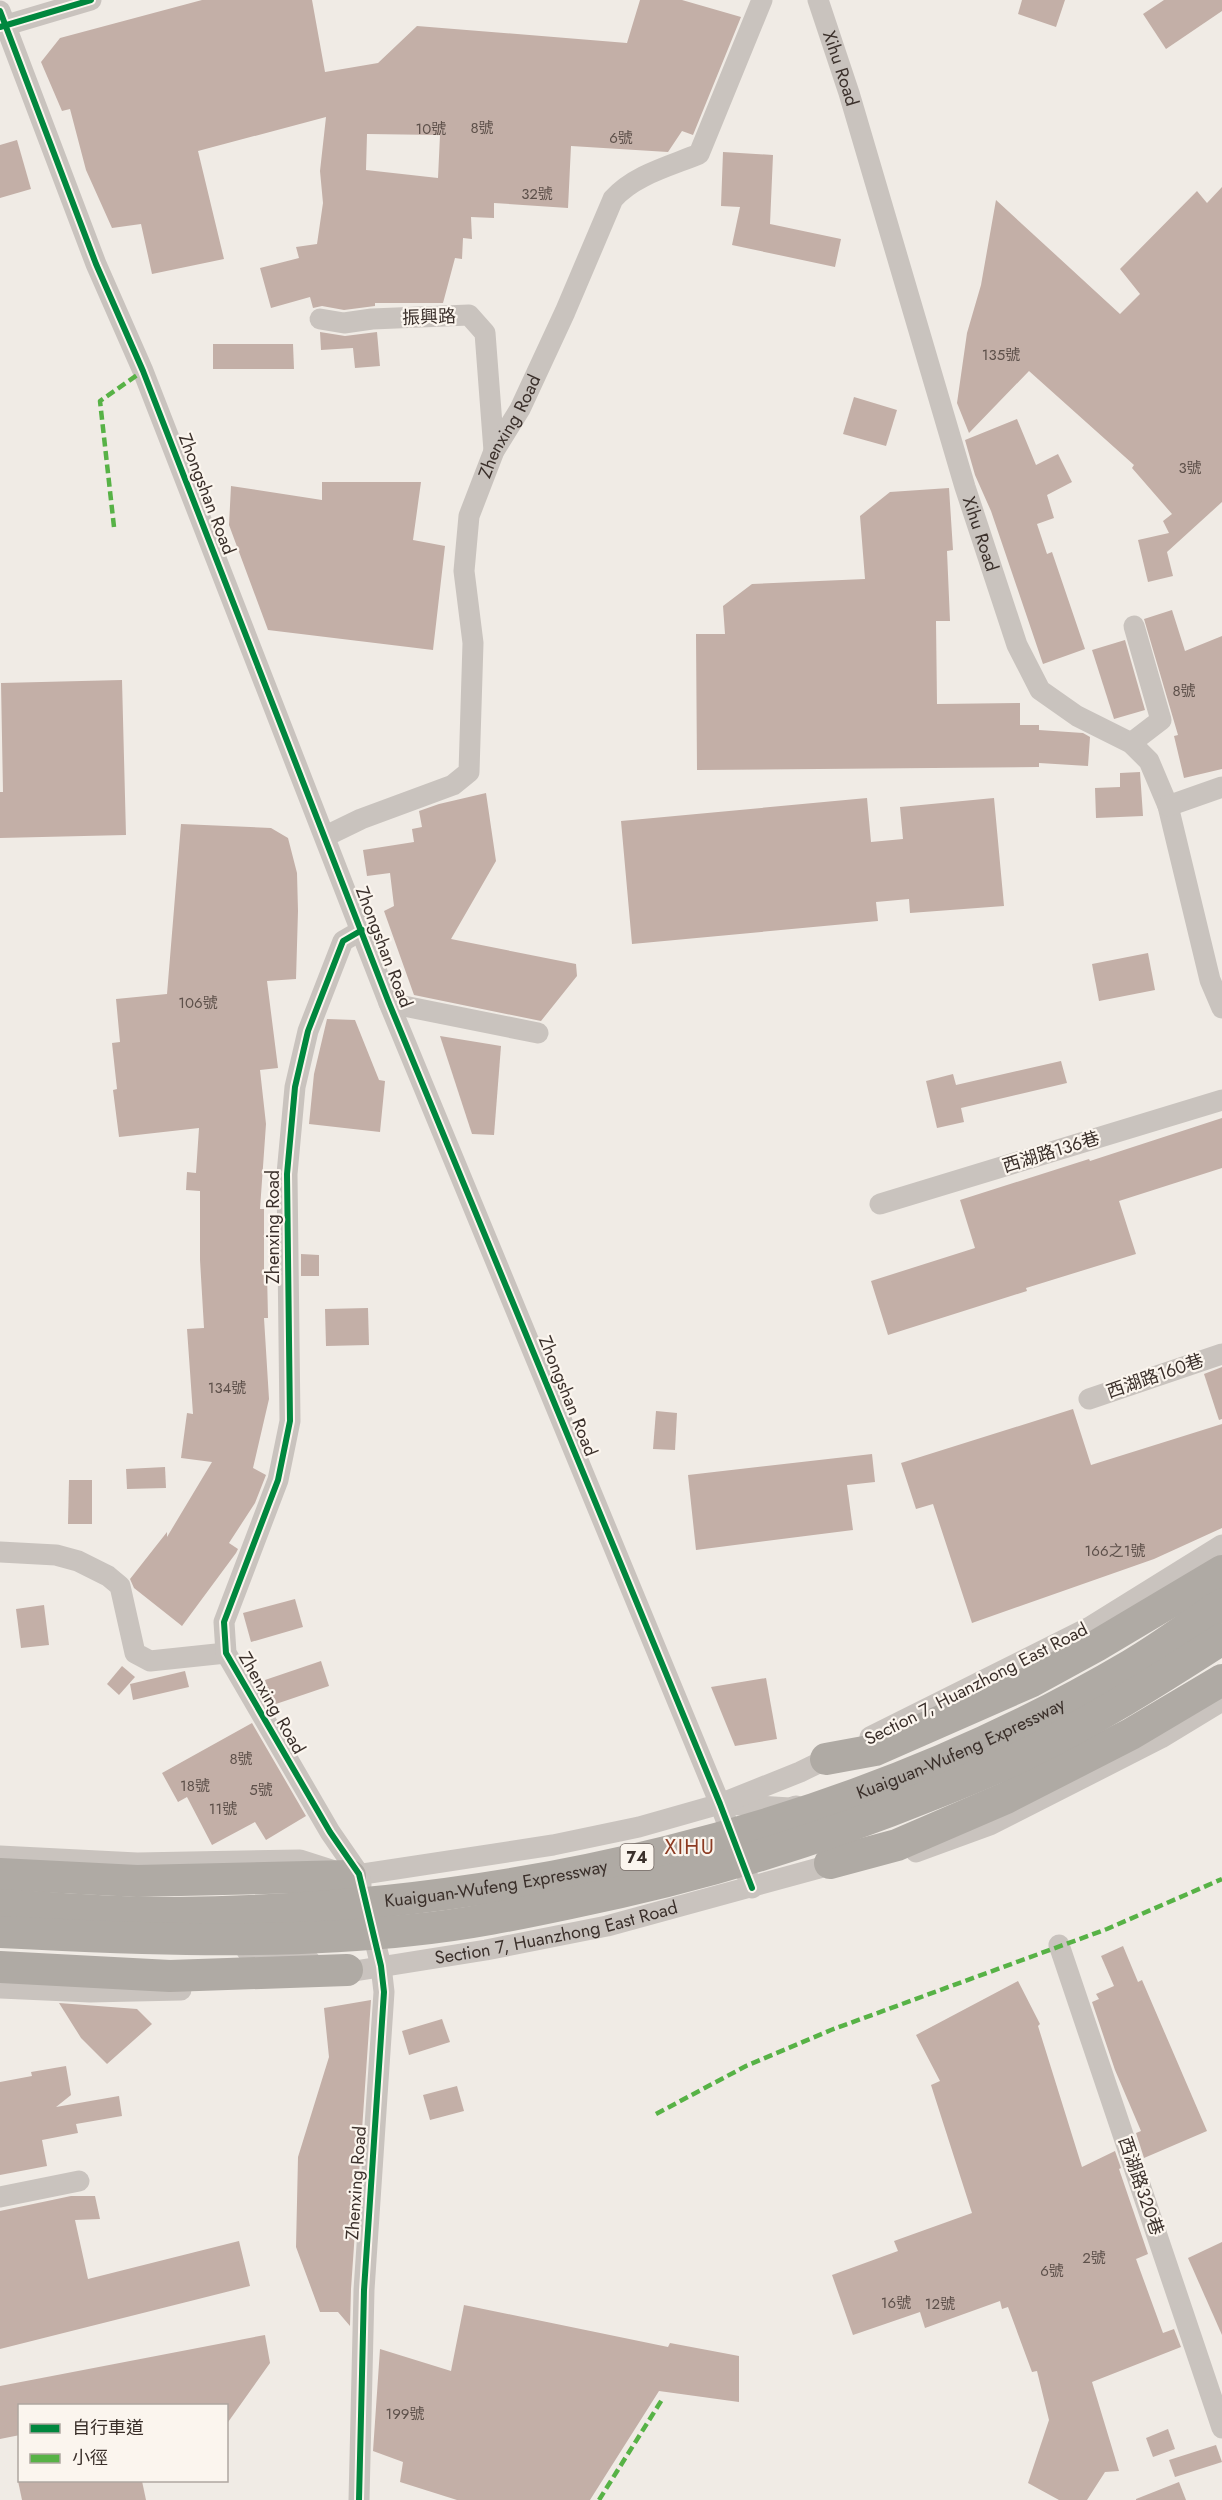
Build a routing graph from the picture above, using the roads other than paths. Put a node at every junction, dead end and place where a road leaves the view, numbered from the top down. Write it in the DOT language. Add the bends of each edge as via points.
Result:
graph roads {
  1 [pos="91,0"];
  2 [pos="762,0"];
  3 [pos="818,0"];
  4 [pos="2,21"];
  5 [pos="320,319"];
  6 [pos="494,451"];
  7 [pos="1134,626"];
  8 [pos="1131,743"];
  9 [pos="1222,787"];
  10 [pos="1168,806"];
  11 [pos="326,836"];
  12 [pos="362,930"];
  13 [pos="389,1003"];
  14 [pos="1222,1008"];
  15 [pos="538,1033"];
  16 [pos="1222,1100"];
  17 [pos="880,1204"];
  18 [pos="1222,1354"];
  19 [pos="1089,1399"];
  20 [pos="1222,1545"];
  21 [pos="0,1552"];
  22 [pos="1222,1571"];
  23 [pos="1222,1595"];
  24 [pos="1222,1604"];
  25 [pos="1222,1639"];
  26 [pos="1222,1649"];
  27 [pos="226,1653"];
  28 [pos="1222,1680"];
  29 [pos="1222,1701"];
  30 [pos="826,1760"];
  31 [pos="720,1804"];
  32 [pos="0,1857"];
  33 [pos="830,1863"];
  34 [pos="0,1874"];
  35 [pos="354,1875"];
  36 [pos="752,1888"];
  37 [pos="0,1898"];
  38 [pos="0,1905"];
  39 [pos="0,1932"];
  40 [pos="0,1942"];
  41 [pos="1059,1945"];
  42 [pos="381,1966"];
  43 [pos="0,1967"];
  44 [pos="347,1970"];
  45 [pos="0,1988"];
  46 [pos="79,2181"];
  47 [pos="0,2198"];
  48 [pos="1222,2428"];
  49 [pos="359,2500"];
  1 -- 4 [label="street"];
  2 -- 6 [label="street, Zhenxing Road" via="699,154 644,177 613,199 520,409"];
  3 -- 8 [label="street, Xihu Road" via="965,487 1017,645 1040,690 1077,717"];
  4 -- 11 [label="street, Zhongshan Road"];
  5 -- 6 [label="street, 振興路" via="344,322 469,315 485,333"];
  6 -- 11 [label="street, Zhenxing Road" via="469,516 464,571 474,643 469,772 453,785"];
  7 -- 8 [label="street" via="1161,720"];
  8 -- 10 [label="street, Xihu Road" via="1149,761"];
  9 -- 10 [label="street"];
  10 -- 14 [label="street, Xihu Road" via="1210,980"];
  11 -- 12 [label="street, Zhongshan Road"];
  12 -- 13 [label="street, Zhongshan Road"];
  12 -- 27 [label="street, Zhenxing Road" via="343,941 308,1031 294,1088 287,1174 290,1421 278,1480 224,1622"];
  13 -- 15 [label="street"];
  13 -- 31 [label="street, Zhongshan Road"];
  16 -- 17 [label="street, 西湖路136巷"];
  18 -- 19 [label="street, 西湖路160巷"];
  20 -- 30 [label="street, Section 7, Huanzhong East Road" via="1090,1627"];
  21 -- 27 [label="street" via="56,1556 78,1561 108,1576 120,1586 135,1653 150,1661"];
  22 -- 30 [label="highway" via="1032,1681 875,1750"];
  23 -- 31 [label="street, Section 7, Huanzhong East Road" via="1129,1658 940,1751 790,1808"];
  24 -- 38 [label="highway, Kuaiguan-Wufeng Expressway / 74, bridge" via="1132,1664 995,1736 884,1784 802,1813 700,1842 523,1883 395,1900 268,1911 173,1913"];
  25 -- 39 [label="highway, Kuaiguan-Wufeng Expressway / 74, bridge" via="1144,1690 1022,1756 972,1778 747,1861 630,1891 519,1914 412,1930 266,1939"];
  26 -- 33 [label="street, Section 7, Huanzhong East Road" via="1099,1728 992,1783 891,1822"];
  27 -- 35 [label="street, Zhenxing Road"];
  28 -- 33 [label="highway" via="1131,1734 1006,1798 897,1845"];
  29 -- 33 [label="street, Section 7, Huanzhong East Road" via="1161,1737 990,1824 911,1854"];
  30 -- 31 [label="street, Section 7, Huanzhong East Road"];
  31 -- 35 [label="street, Section 7, Huanzhong East Road" via="639,1827 553,1845"];
  31 -- 36 [label="street, Zhongshan Road"];
  32 -- 35 [label="street, Section 7, Huanzhong East Road" via="137,1863 300,1860"];
  33 -- 36 [label="street, Section 7, Huanzhong East Road"];
  34 -- 35 [label="highway" via="160,1881"];
  35 -- 37 [label="street" via="330,1894 268,1901 175,1905"];
  35 -- 42 [label="street, Zhenxing Road"];
  36 -- 42 [label="street, Section 7, Huanzhong East Road" via="548,1939"];
  40 -- 44 [label="street, Section 7, Huanzhong East Road" via="264,1952"];
  41 -- 48 [label="street, 西湖路320巷"];
  42 -- 44 [label="street, Section 7, Huanzhong East Road"];
  42 -- 49 [label="street, Zhenxing Road" via="384,1992 364,2290"];
  43 -- 44 [label="highway" via="170,1976"];
  44 -- 45 [label="street, Section 7, Huanzhong East Road" via="292,1987 90,1992"];
  46 -- 47 [label="street"];
}
